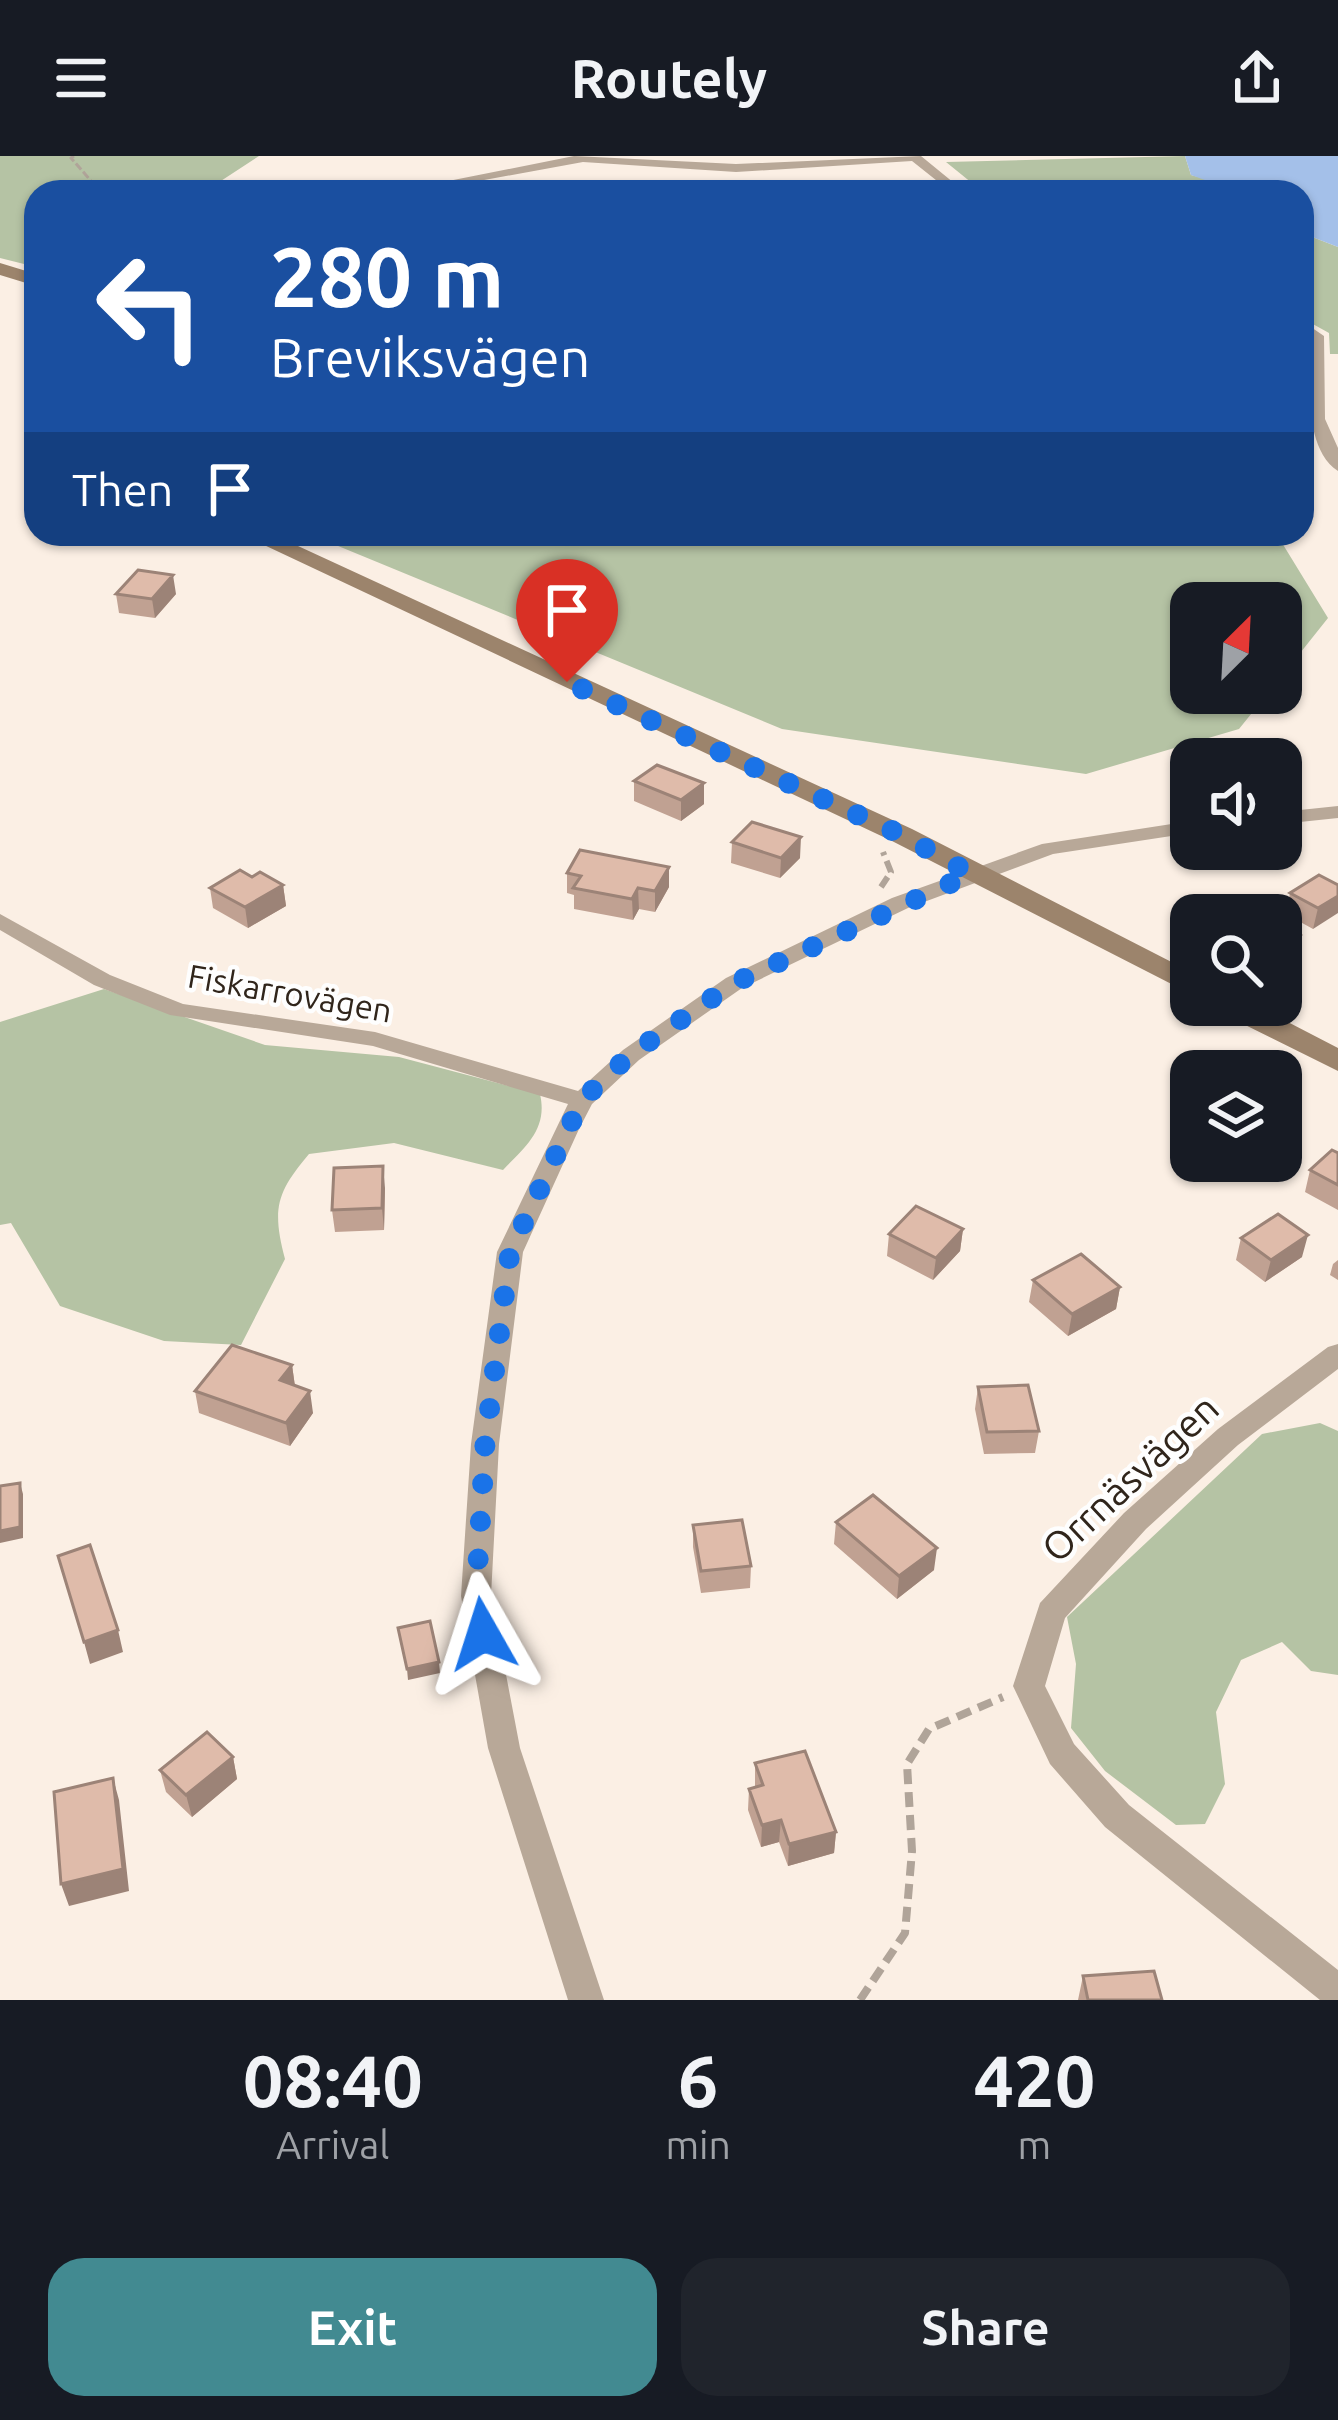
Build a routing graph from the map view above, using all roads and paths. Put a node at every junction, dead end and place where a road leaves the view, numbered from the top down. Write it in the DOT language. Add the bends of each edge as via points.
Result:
graph roads {
  1 [pos="74,156"];
  2 [pos="913,156"];
  3 [pos="90,180"];
  4 [pos="464,180"];
  5 [pos="944,180"];
  6 [pos="1314,334"];
  7 [pos="1338,466"];
  8 [pos="279,546"];
  9 [pos="1338,812"];
  10 [pos="1302,816"];
  11 [pos="1170,830"];
  12 [pos="971,874"];
  13 [pos="0,921"];
  14 [pos="1170,974"];
  15 [pos="1270,1026"];
  16 [pos="1338,1061"];
  17 [pos="582,1100"];
  18 [pos="1338,1354"];
  19 [pos="1029,1686"];
  20 [pos="1338,1992"];
  21 [pos="586,2000"];
  22 [pos="860,2000"];
  1 -- 3 [label="path"];
  2 -- 4 [label="street" via="736,168 583,158"];
  2 -- 5 [label="street"];
  6 -- 7 [label="street" via="1317,419"];
  8 -- 12 [label="main road"];
  9 -- 10 [label="street"];
  11 -- 12 [label="street" via="1049,848"];
  12 -- 14 [label="main road"];
  12 -- 17 [label="street" via="734,983 631,1054"];
  13 -- 17 [label="street, Fiskarrovägen" via="102,980 178,1010 375,1039"];
  15 -- 16 [label="main road"];
  17 -- 21 [label="street" via="510,1252 476,1596 504,1748"];
  18 -- 19 [label="street, Orrnäsvägen" via="1135,1521 1051,1612"];
  19 -- 20 [label="street" via="1062,1754 1117,1816"];
  19 -- 22 [label="path" via="928,1729 907,1764 912,1851 905,1934"];
}
